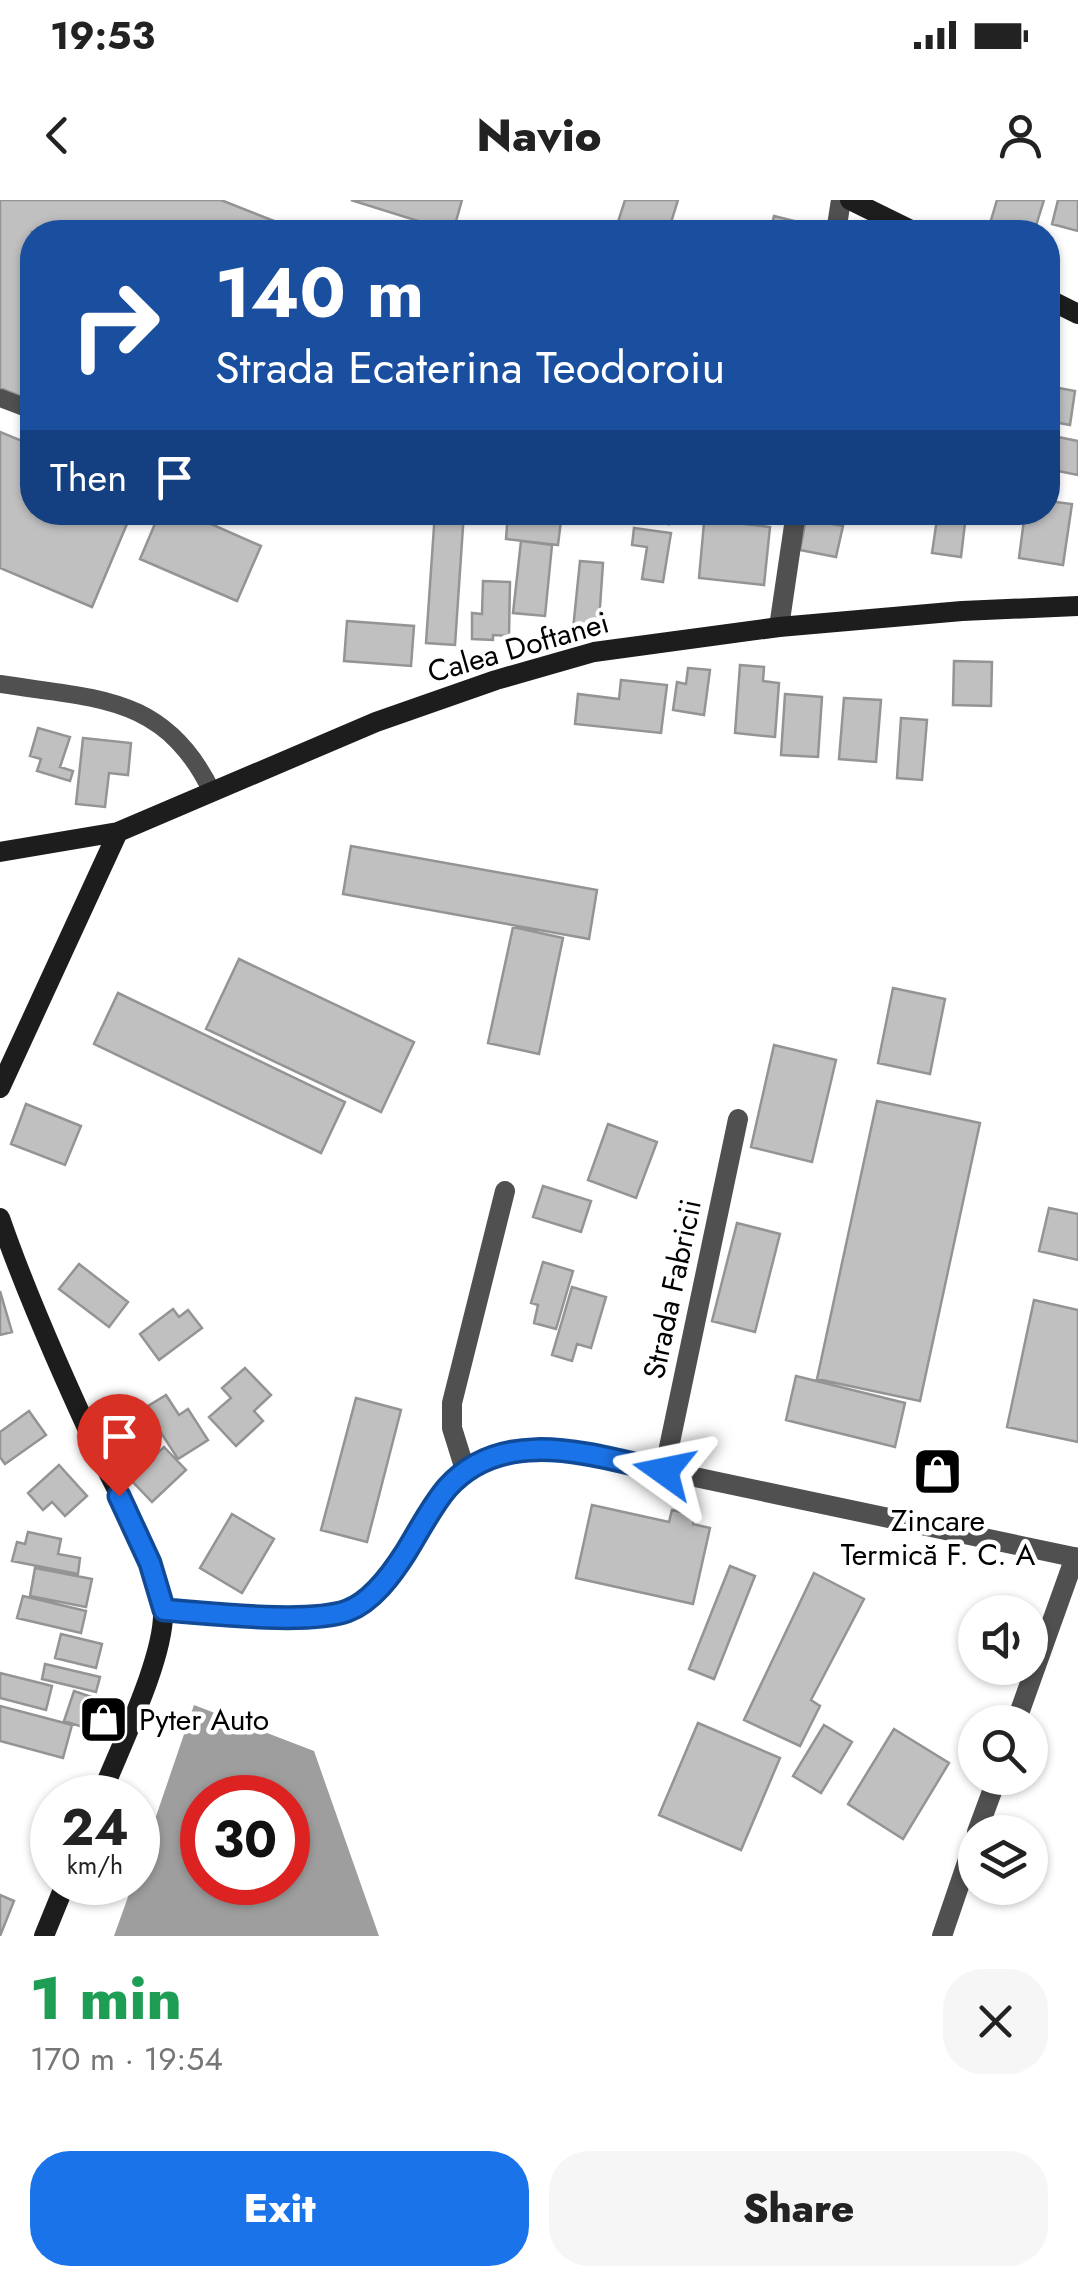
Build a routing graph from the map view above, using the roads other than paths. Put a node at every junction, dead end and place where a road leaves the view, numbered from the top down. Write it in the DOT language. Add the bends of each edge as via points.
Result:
graph roads {
  1 [pos="850,200"];
  2 [pos="891,220"];
  3 [pos="794,525"];
  4 [pos="1078,606"];
  5 [pos="778,627"];
  6 [pos="0,684"];
  7 [pos="212,792"];
  8 [pos="118,832"];
  9 [pos="0,852"];
  10 [pos="0,1088"];
  11 [pos="738,1119"];
  12 [pos="505,1191"];
  13 [pos="0,1218"];
  14 [pos="664,1471"];
  15 [pos="466,1473"];
  16 [pos="1077,1558"];
  17 [pos="164,1610"];
  18 [pos="1022,1705"];
  19 [pos="109,1775"];
  20 [pos="958,1889"];
  21 [pos="57,1905"];
  22 [pos="44,1936"];
  23 [pos="942,1936"];
  1 -- 2 [label="main road"];
  3 -- 5 [label="street"];
  4 -- 5 [label="main road, Calea Doftanei"];
  5 -- 7 [label="main road, Calea Doftanei" via="594,652 496,680"];
  6 -- 7 [label="lane" via="118,702 162,726 197,761"];
  7 -- 8 [label="main road, Calea Doftanei"];
  8 -- 9 [label="main road, Calea Doftanei"];
  8 -- 10 [label="main road"];
  11 -- 14 [label="street, Strada Fabricii"];
  12 -- 15 [label="street" via="452,1404"];
  13 -- 17 [label="main road" via="150,1563"];
  14 -- 15 [label="street" via="540,1448 512,1451"];
  14 -- 16 [label="street"];
  15 -- 17 [label="street" via="449,1486 388,1578 350,1610 302,1617"];
  16 -- 18 [label="street"];
  17 -- 19 [label="main road" via="156,1657"];
  20 -- 23 [label="street"];
  21 -- 22 [label="main road"];
}
